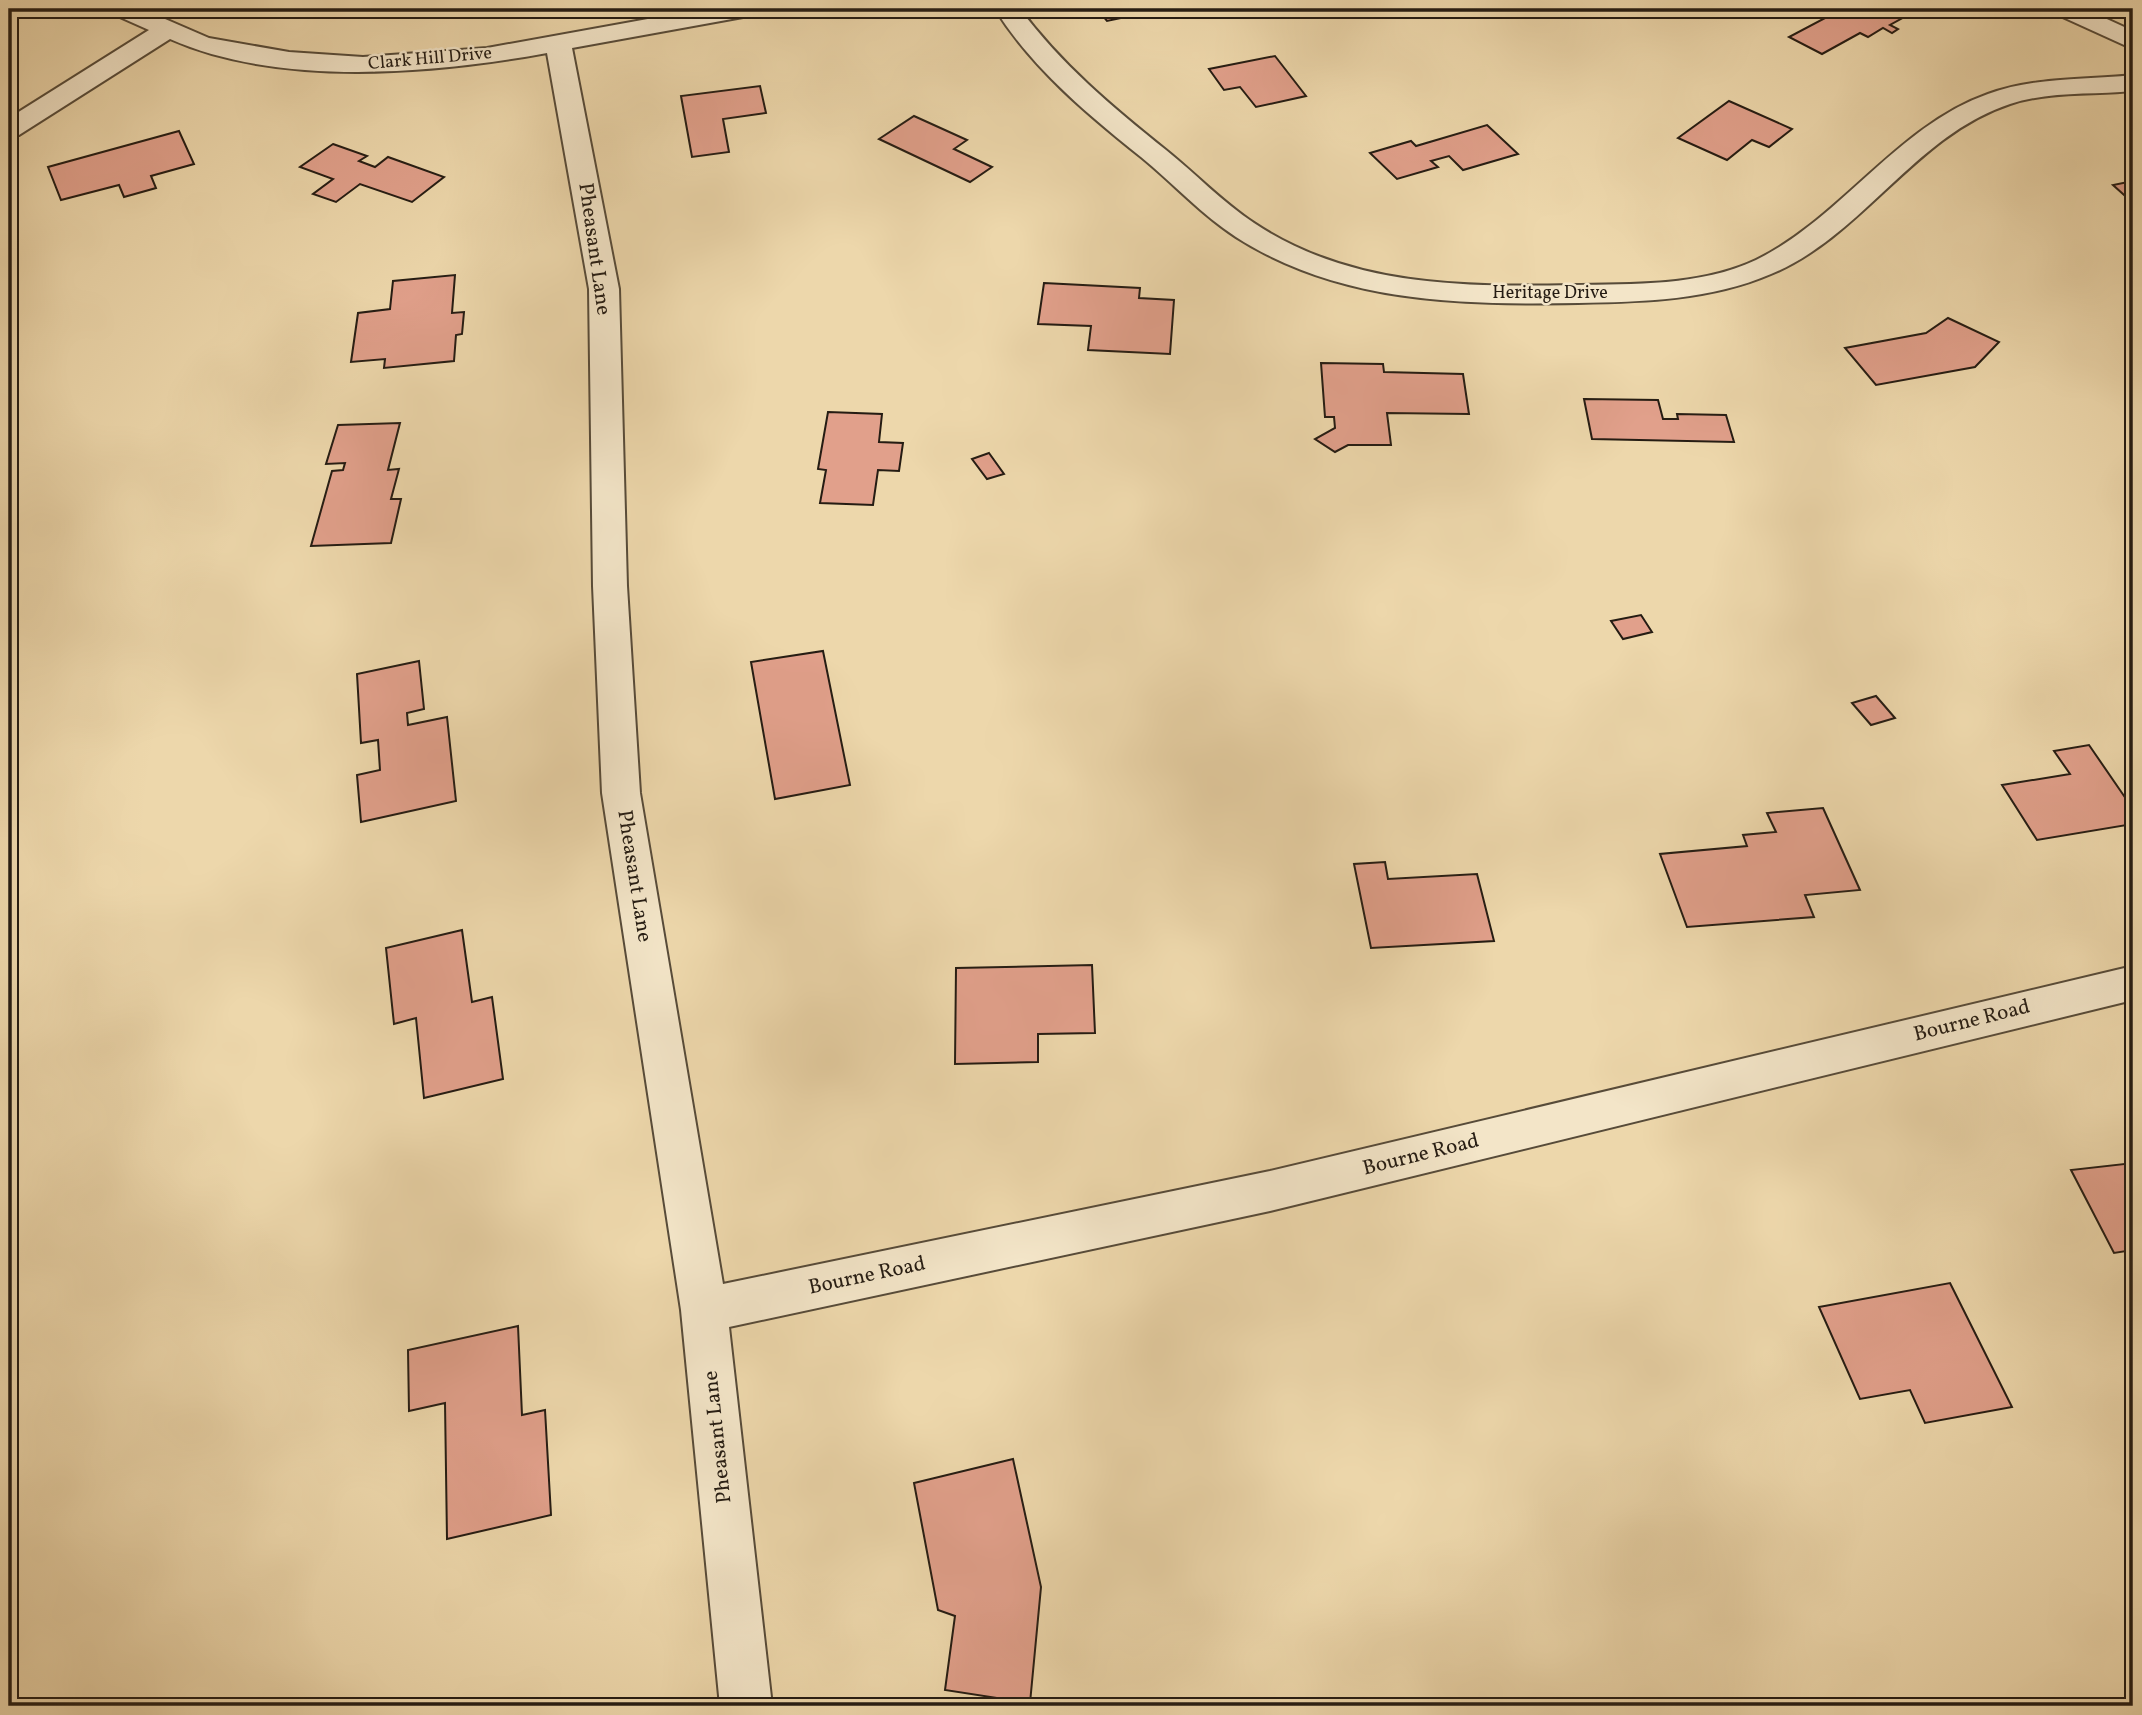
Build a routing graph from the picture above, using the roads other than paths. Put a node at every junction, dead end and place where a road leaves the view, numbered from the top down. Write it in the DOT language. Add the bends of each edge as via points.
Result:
graph roads {
  1 [pos="122,9"];
  2 [pos="743,9"];
  3 [pos="1007,9"];
  4 [pos="2065,9"];
  5 [pos="167,30"];
  6 [pos="2133,41"];
  7 [pos="558,44"];
  8 [pos="2133,83"];
  9 [pos="9,129"];
  10 [pos="2133,983"];
  11 [pos="704,1310"];
  12 [pos="746,1706"];
  1 -- 5 [label="street, Clark Hill Drive"];
  2 -- 7 [label="street, Clark Hill Drive"];
  3 -- 8 [label="street, Heritage Drive" via="1052,68 1238,225 1321,270 1408,290 1597,294 1683,286 1760,269 1797,251 1930,138 1982,105 2014,93"];
  4 -- 6 [label="street"];
  5 -- 7 [label="street, Clark Hill Drive" via="202,44 289,60 363,65 487,56"];
  5 -- 9 [label="street"];
  7 -- 11 [label="street, Pheasant Lane" via="604,289 610,586 621,793"];
  10 -- 11 [label="street, Bourne Road" via="1270,1191"];
  11 -- 12 [label="street, Pheasant Lane"];
}
